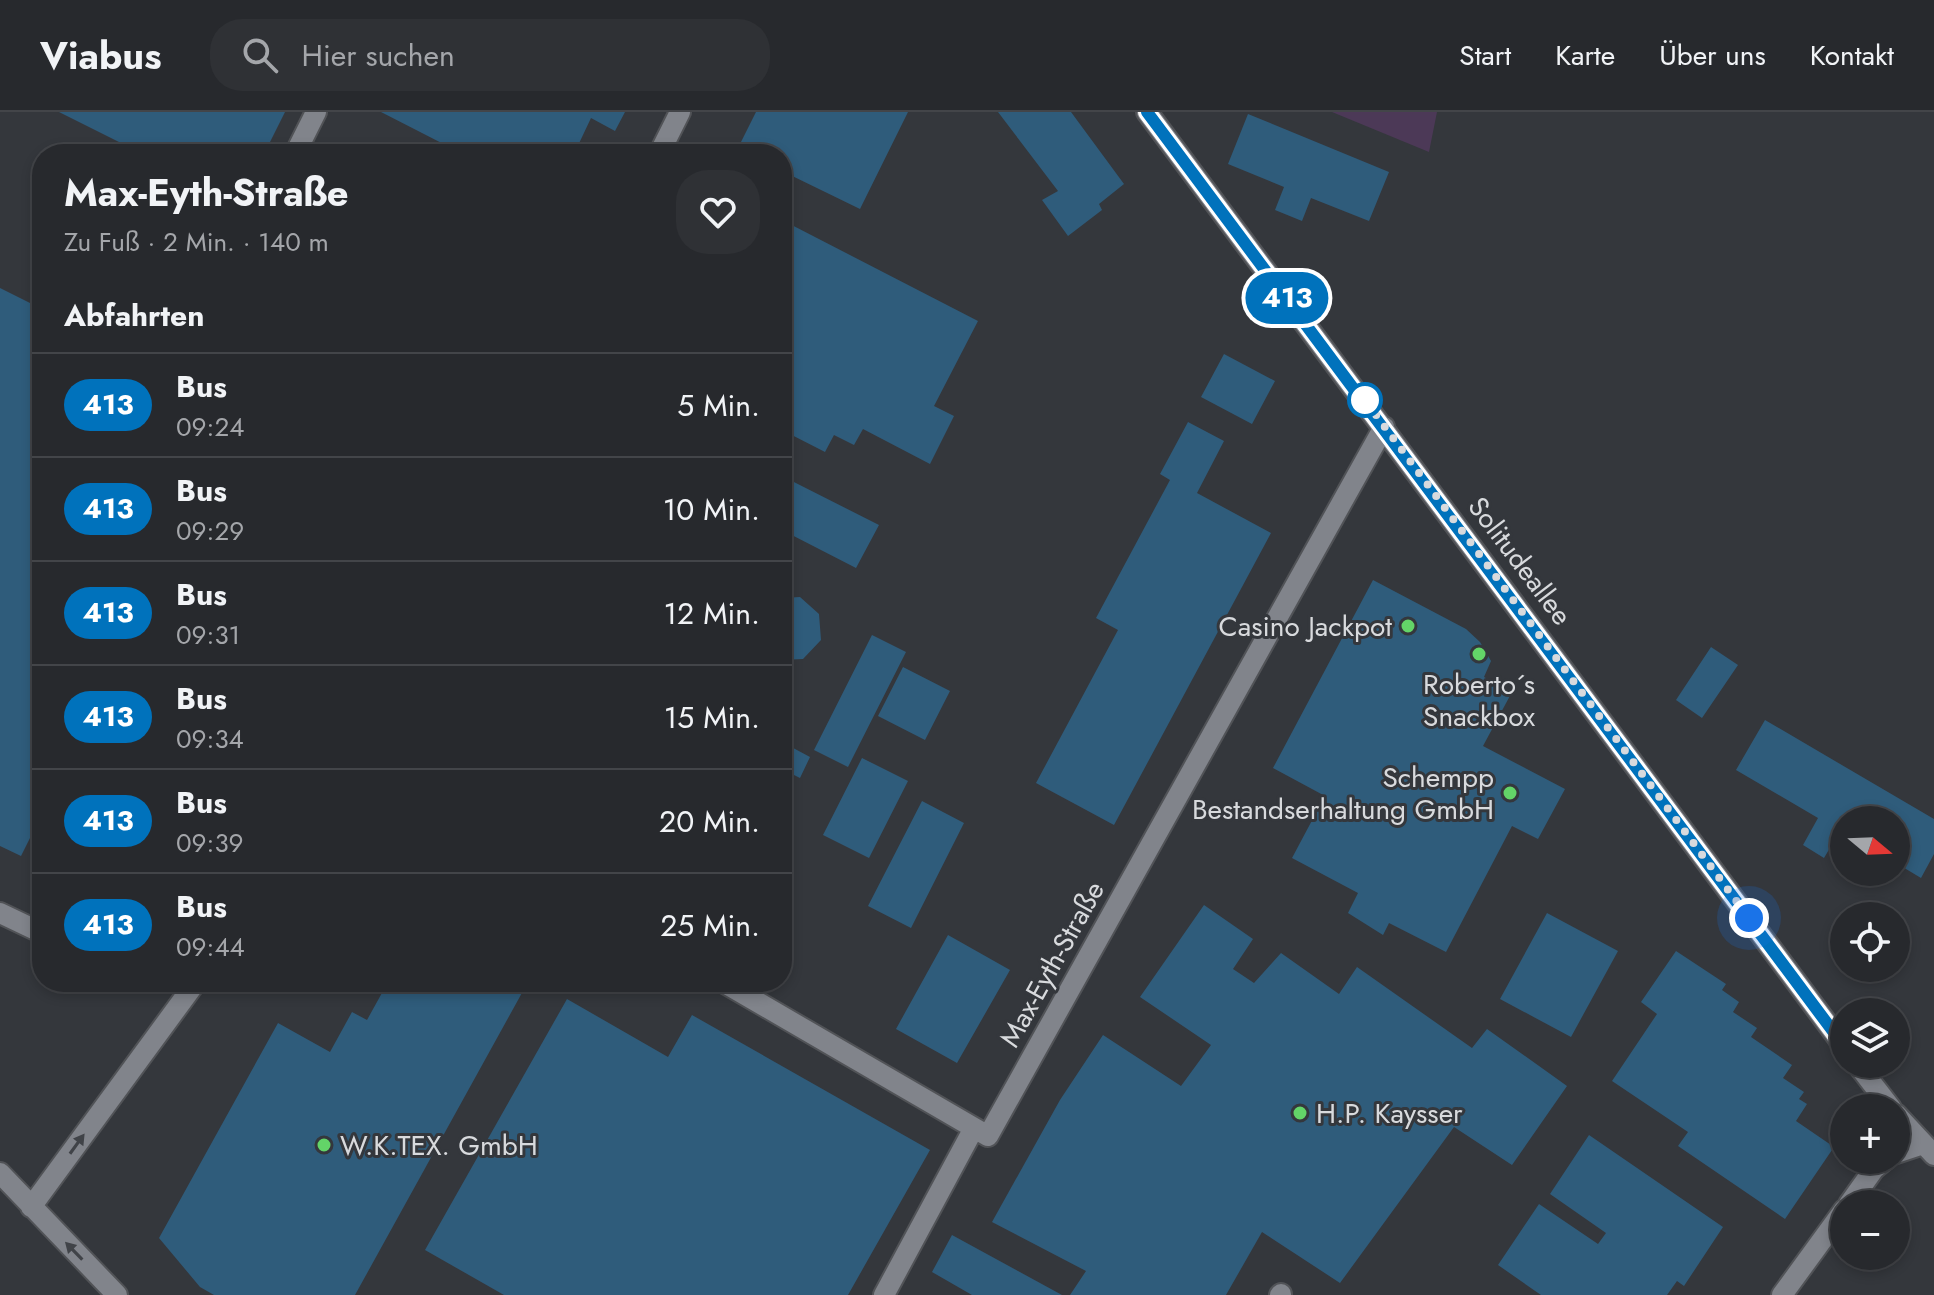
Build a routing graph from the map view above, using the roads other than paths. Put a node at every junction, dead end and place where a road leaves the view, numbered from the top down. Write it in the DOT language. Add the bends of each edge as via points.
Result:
graph roads {
  1 [pos="316,112"];
  2 [pos="680,112"];
  3 [pos="1147,112"];
  4 [pos="300,144"];
  5 [pos="664,144"];
  6 [pos="1384,427"];
  7 [pos="0,913"];
  8 [pos="32,928"];
  9 [pos="189,992"];
  10 [pos="740,992"];
  11 [pos="1830,1027"];
  12 [pos="974,1128"];
  13 [pos="1910,1129"];
  14 [pos="1929,1149"];
  15 [pos="0,1173"];
  16 [pos="31,1207"];
  17 [pos="1830,1229"];
  18 [pos="117,1295"];
  19 [pos="884,1295"];
  20 [pos="1782,1295"];
  1 -- 4 [label="street"];
  2 -- 5 [label="street"];
  3 -- 6 [label="street, Solitudeallee"];
  6 -- 11 [label="street, Solitudeallee"];
  6 -- 12 [label="street, Max-Eyth-Straße" via="988,1136"];
  7 -- 8 [label="street"];
  16 -- 9 [label="street, one-way"];
  10 -- 12 [label="street"];
  12 -- 19 [label="street"];
  13 -- 14 [label="street"];
  15 -- 16 [label="street"];
  18 -- 16 [label="street, one-way"];
  17 -- 20 [label="street"];
}
